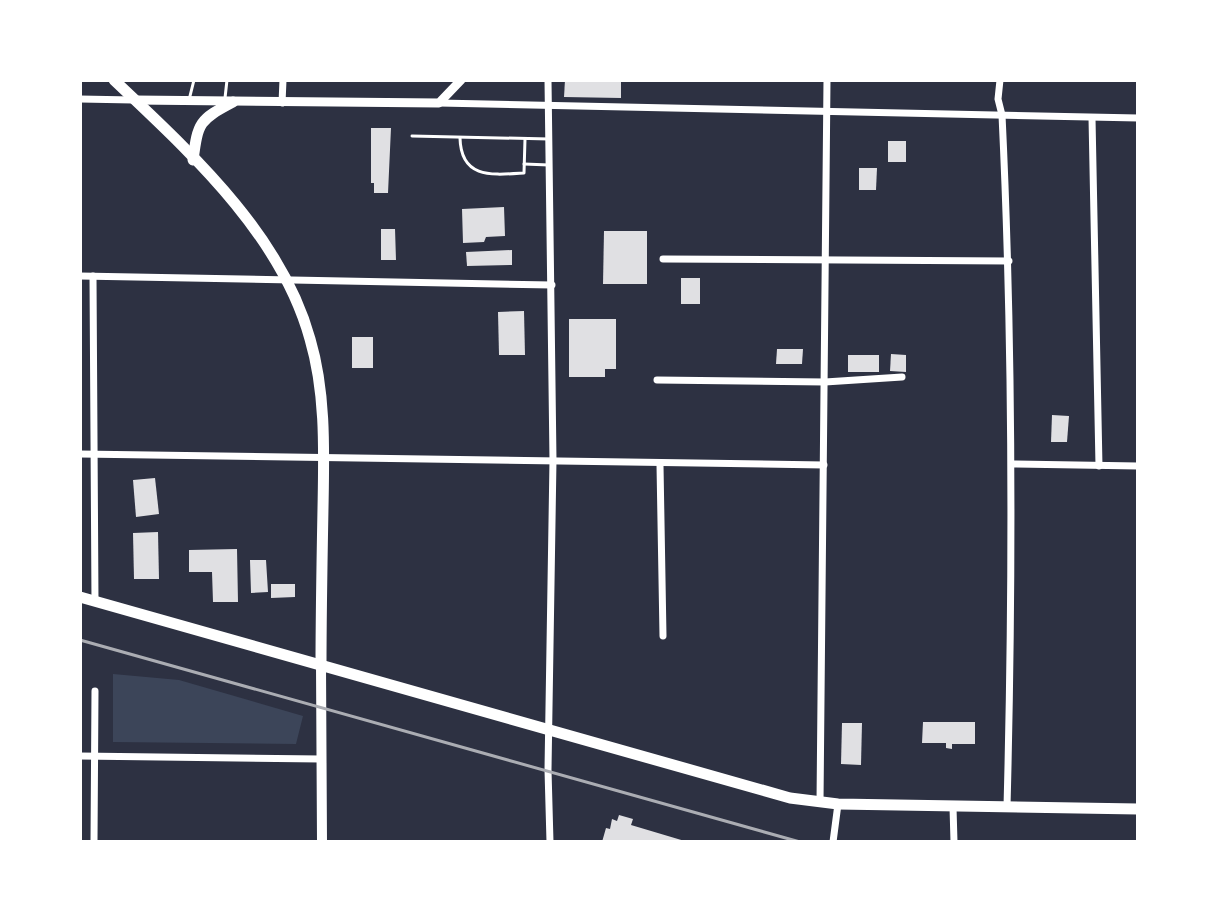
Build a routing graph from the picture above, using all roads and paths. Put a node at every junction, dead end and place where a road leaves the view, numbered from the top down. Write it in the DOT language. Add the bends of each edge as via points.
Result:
graph roads {
  1 [pos="114,80"];
  2 [pos="194,80"];
  3 [pos="227,80"];
  4 [pos="283,80"];
  5 [pos="461,80"];
  6 [pos="548,80"];
  7 [pos="827,80"];
  8 [pos="1000,80"];
  9 [pos="80,99"];
  10 [pos="135,100"];
  11 [pos="189,101"];
  12 [pos="229,102"];
  13 [pos="282,103"];
  14 [pos="439,103"];
  15 [pos="548,106"];
  16 [pos="827,111"];
  17 [pos="1002,115"];
  18 [pos="1092,118"];
  19 [pos="1138,118"];
  20 [pos="412,136"];
  21 [pos="460,138"];
  22 [pos="525,139"];
  23 [pos="549,139"];
  24 [pos="193,160"];
  25 [pos="524,164"];
  26 [pos="549,165"];
  27 [pos="663,259"];
  28 [pos="826,259"];
  29 [pos="1009,261"];
  30 [pos="80,276"];
  31 [pos="93,276"];
  32 [pos="288,283"];
  33 [pos="552,285"];
  34 [pos="902,377"];
  35 [pos="657,380"];
  36 [pos="825,382"];
  37 [pos="80,454"];
  38 [pos="94,455"];
  39 [pos="324,455"];
  40 [pos="553,460"];
  41 [pos="1012,464"];
  42 [pos="660,465"];
  43 [pos="824,465"];
  44 [pos="1099,466"];
  45 [pos="1138,466"];
  46 [pos="80,597"];
  47 [pos="95,601"];
  48 [pos="663,636"];
  49 [pos="321,666"];
  50 [pos="95,691"];
  51 [pos="550,730"];
  52 [pos="80,756"];
  53 [pos="95,756"];
  54 [pos="321,759"];
  55 [pos="820,802"];
  56 [pos="838,804"];
  57 [pos="953,807"];
  58 [pos="1007,807"];
  59 [pos="1138,809"];
  60 [pos="94,842"];
  61 [pos="322,842"];
  62 [pos="550,842"];
  63 [pos="833,842"];
  64 [pos="954,842"];
  1 -- 10 [label="main road"];
  2 -- 11 [label="lane"];
  3 -- 12 [label="lane"];
  4 -- 13 [label="street"];
  5 -- 14 [label="street"];
  6 -- 15 [label="street"];
  7 -- 16 [label="street"];
  8 -- 17 [label="street"];
  9 -- 10 [label="street"];
  10 -- 11 [label="street"];
  10 -- 24 [label="main road"];
  11 -- 12 [label="street"];
  12 -- 13 [label="street"];
  12 -- 24 [label="main road" via="203,118"];
  13 -- 14 [label="street"];
  14 -- 15 [label="street"];
  15 -- 16 [label="street"];
  15 -- 23 [label="street"];
  16 -- 17 [label="street"];
  16 -- 28 [label="street"];
  17 -- 18 [label="street"];
  17 -- 29 [label="street"];
  18 -- 19 [label="street"];
  18 -- 44 [label="street"];
  20 -- 21 [label="lane"];
  21 -- 22 [label="lane"];
  21 -- 25 [label="lane" via="461,155 472,169 493,175 524,173"];
  22 -- 23 [label="lane"];
  22 -- 25 [label="lane"];
  23 -- 26 [label="street"];
  24 -- 32 [label="main road" via="260,235"];
  25 -- 26 [label="lane"];
  26 -- 33 [label="street"];
  27 -- 28 [label="street"];
  28 -- 29 [label="street"];
  28 -- 36 [label="street"];
  29 -- 41 [label="street"];
  30 -- 31 [label="street"];
  31 -- 32 [label="street"];
  31 -- 38 [label="street"];
  32 -- 33 [label="street"];
  32 -- 39 [label="main road" via="310,338 320,385"];
  33 -- 40 [label="street"];
  34 -- 36 [label="street"];
  35 -- 36 [label="street"];
  36 -- 43 [label="street"];
  37 -- 38 [label="street"];
  38 -- 39 [label="street"];
  38 -- 47 [label="street"];
  39 -- 40 [label="street"];
  39 -- 49 [label="main road"];
  40 -- 42 [label="street"];
  40 -- 51 [label="street"];
  41 -- 44 [label="street"];
  41 -- 58 [label="street"];
  42 -- 43 [label="street"];
  42 -- 48 [label="street"];
  43 -- 55 [label="street"];
  44 -- 45 [label="street"];
  46 -- 47 [label="main road"];
  47 -- 49 [label="main road"];
  49 -- 51 [label="main road"];
  49 -- 54 [label="main road"];
  50 -- 53 [label="street"];
  51 -- 55 [label="main road" via="732,784"];
  51 -- 62 [label="street"];
  52 -- 53 [label="street"];
  53 -- 54 [label="street"];
  53 -- 60 [label="street"];
  54 -- 61 [label="main road"];
  55 -- 56 [label="main road"];
  56 -- 57 [label="main road"];
  56 -- 63 [label="street"];
  57 -- 58 [label="main road"];
  57 -- 64 [label="street"];
  58 -- 59 [label="main road"];
}
